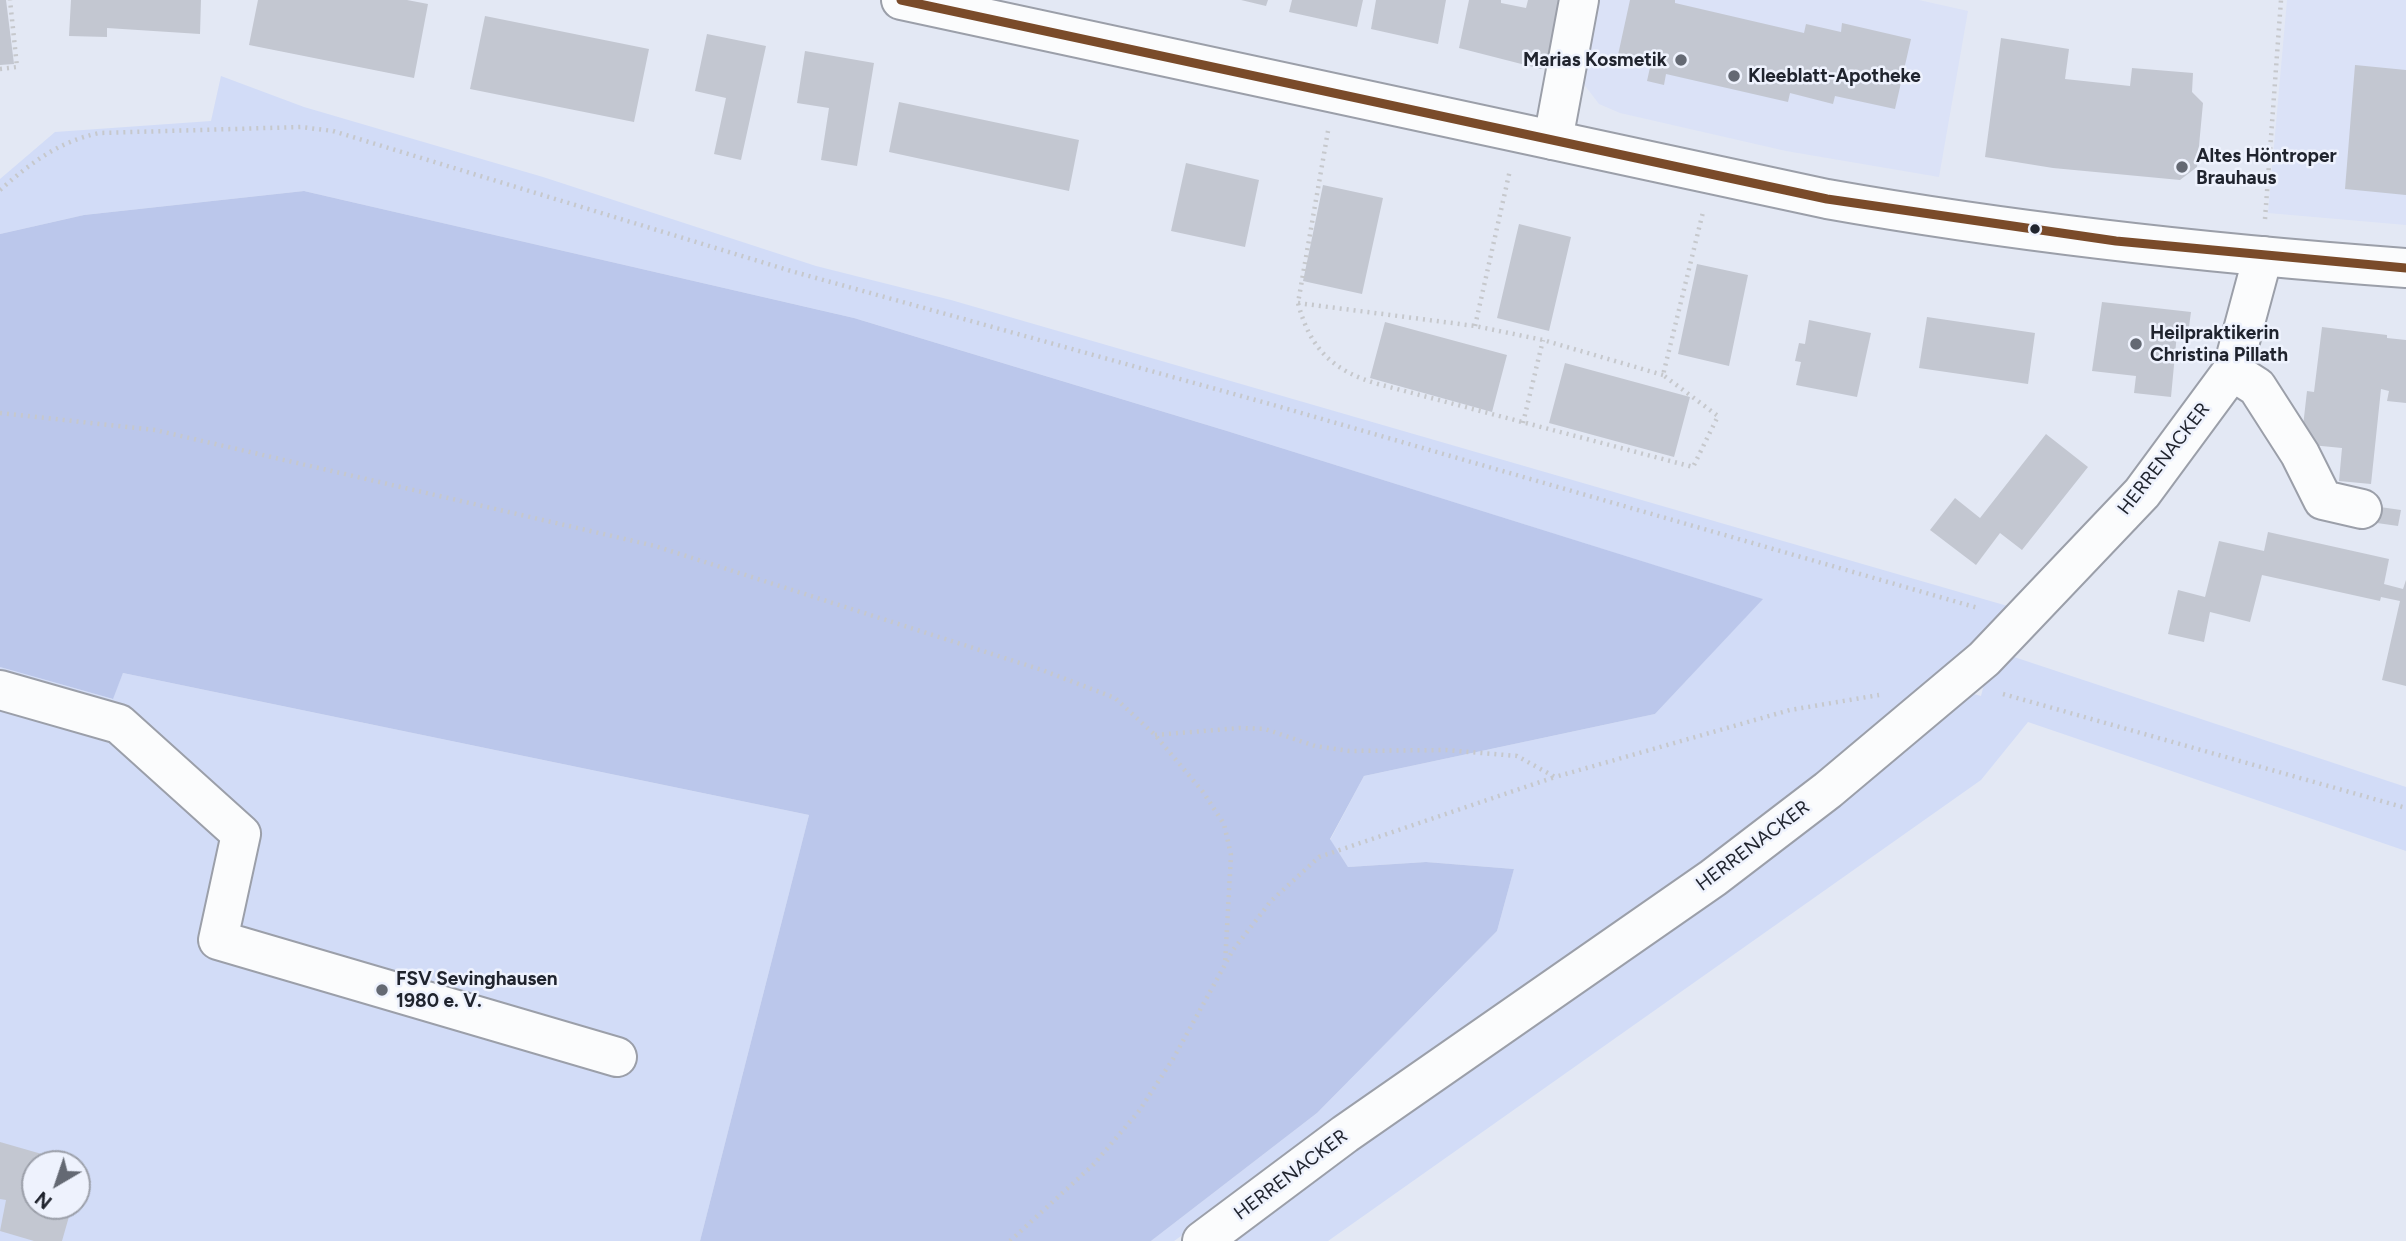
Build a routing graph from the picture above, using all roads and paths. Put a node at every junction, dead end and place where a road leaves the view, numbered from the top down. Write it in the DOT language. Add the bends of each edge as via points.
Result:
graph roads {
  1 [pos="10,0"];
  2 [pos="901,0"];
  3 [pos="1579,0"];
  4 [pos="2281,0"];
  5 [pos="0,69"];
  6 [pos="1334,92"];
  7 [pos="1535,136"];
  8 [pos="1712,174"];
  9 [pos="0,190"];
  10 [pos="2263,256"];
  11 [pos="2406,268"];
  12 [pos="1298,303"];
  13 [pos="1475,326"];
  14 [pos="1543,340"];
  15 [pos="2232,372"];
  16 [pos="1663,375"];
  17 [pos="0,413"];
  18 [pos="1523,423"];
  19 [pos="2362,509"];
  20 [pos="2013,628"];
  21 [pos="0,690"];
  22 [pos="1990,691"];
  23 [pos="1938,699"];
  24 [pos="1155,735"];
  25 [pos="1555,777"];
  26 [pos="2406,808"];
  27 [pos="1225,964"];
  28 [pos="617,1057"];
  29 [pos="1010,1241"];
  30 [pos="1202,1241"];
  1 -- 5 [label="path" via="17,67"];
  2 -- 6 [label="street"];
  3 -- 7 [label="street"];
  4 -- 10 [label="path"];
  6 -- 7 [label="street"];
  6 -- 12 [label="path"];
  7 -- 8 [label="street"];
  7 -- 13 [label="path"];
  8 -- 10 [label="street" via="1973,224"];
  8 -- 16 [label="path"];
  9 -- 20 [label="path" via="54,148 99,133 316,127 791,271 1933,594 2001,615"];
  10 -- 11 [label="street"];
  10 -- 15 [label="street, HERRENACKER"];
  12 -- 13 [label="path"];
  12 -- 18 [label="path" via="1302,319 1325,357 1361,379"];
  13 -- 14 [label="path"];
  14 -- 16 [label="path"];
  14 -- 18 [label="path"];
  15 -- 19 [label="street" via="2257,387 2323,500"];
  15 -- 20 [label="street, HERRENACKER" via="2141,493"];
  16 -- 18 [label="path" via="1718,416 1693,467"];
  17 -- 24 [label="path" via="166,432 655,546 1042,670 1115,698"];
  20 -- 23 [label="street, HERRENACKER"];
  21 -- 28 [label="street" via="119,724 242,834 218,940"];
  22 -- 26 [label="path"];
  23 -- 25 [label="path" via="1887,694 1790,710"];
  23 -- 30 [label="street, HERRENACKER" via="1713,878 1345,1134"];
  24 -- 25 [label="path" via="1265,729 1315,746 1349,751 1446,750 1517,756"];
  24 -- 27 [label="path" via="1224,824 1231,855"];
  25 -- 27 [label="path" via="1319,857 1271,901"];
  27 -- 29 [label="path" via="1139,1111 1094,1164"];
}
